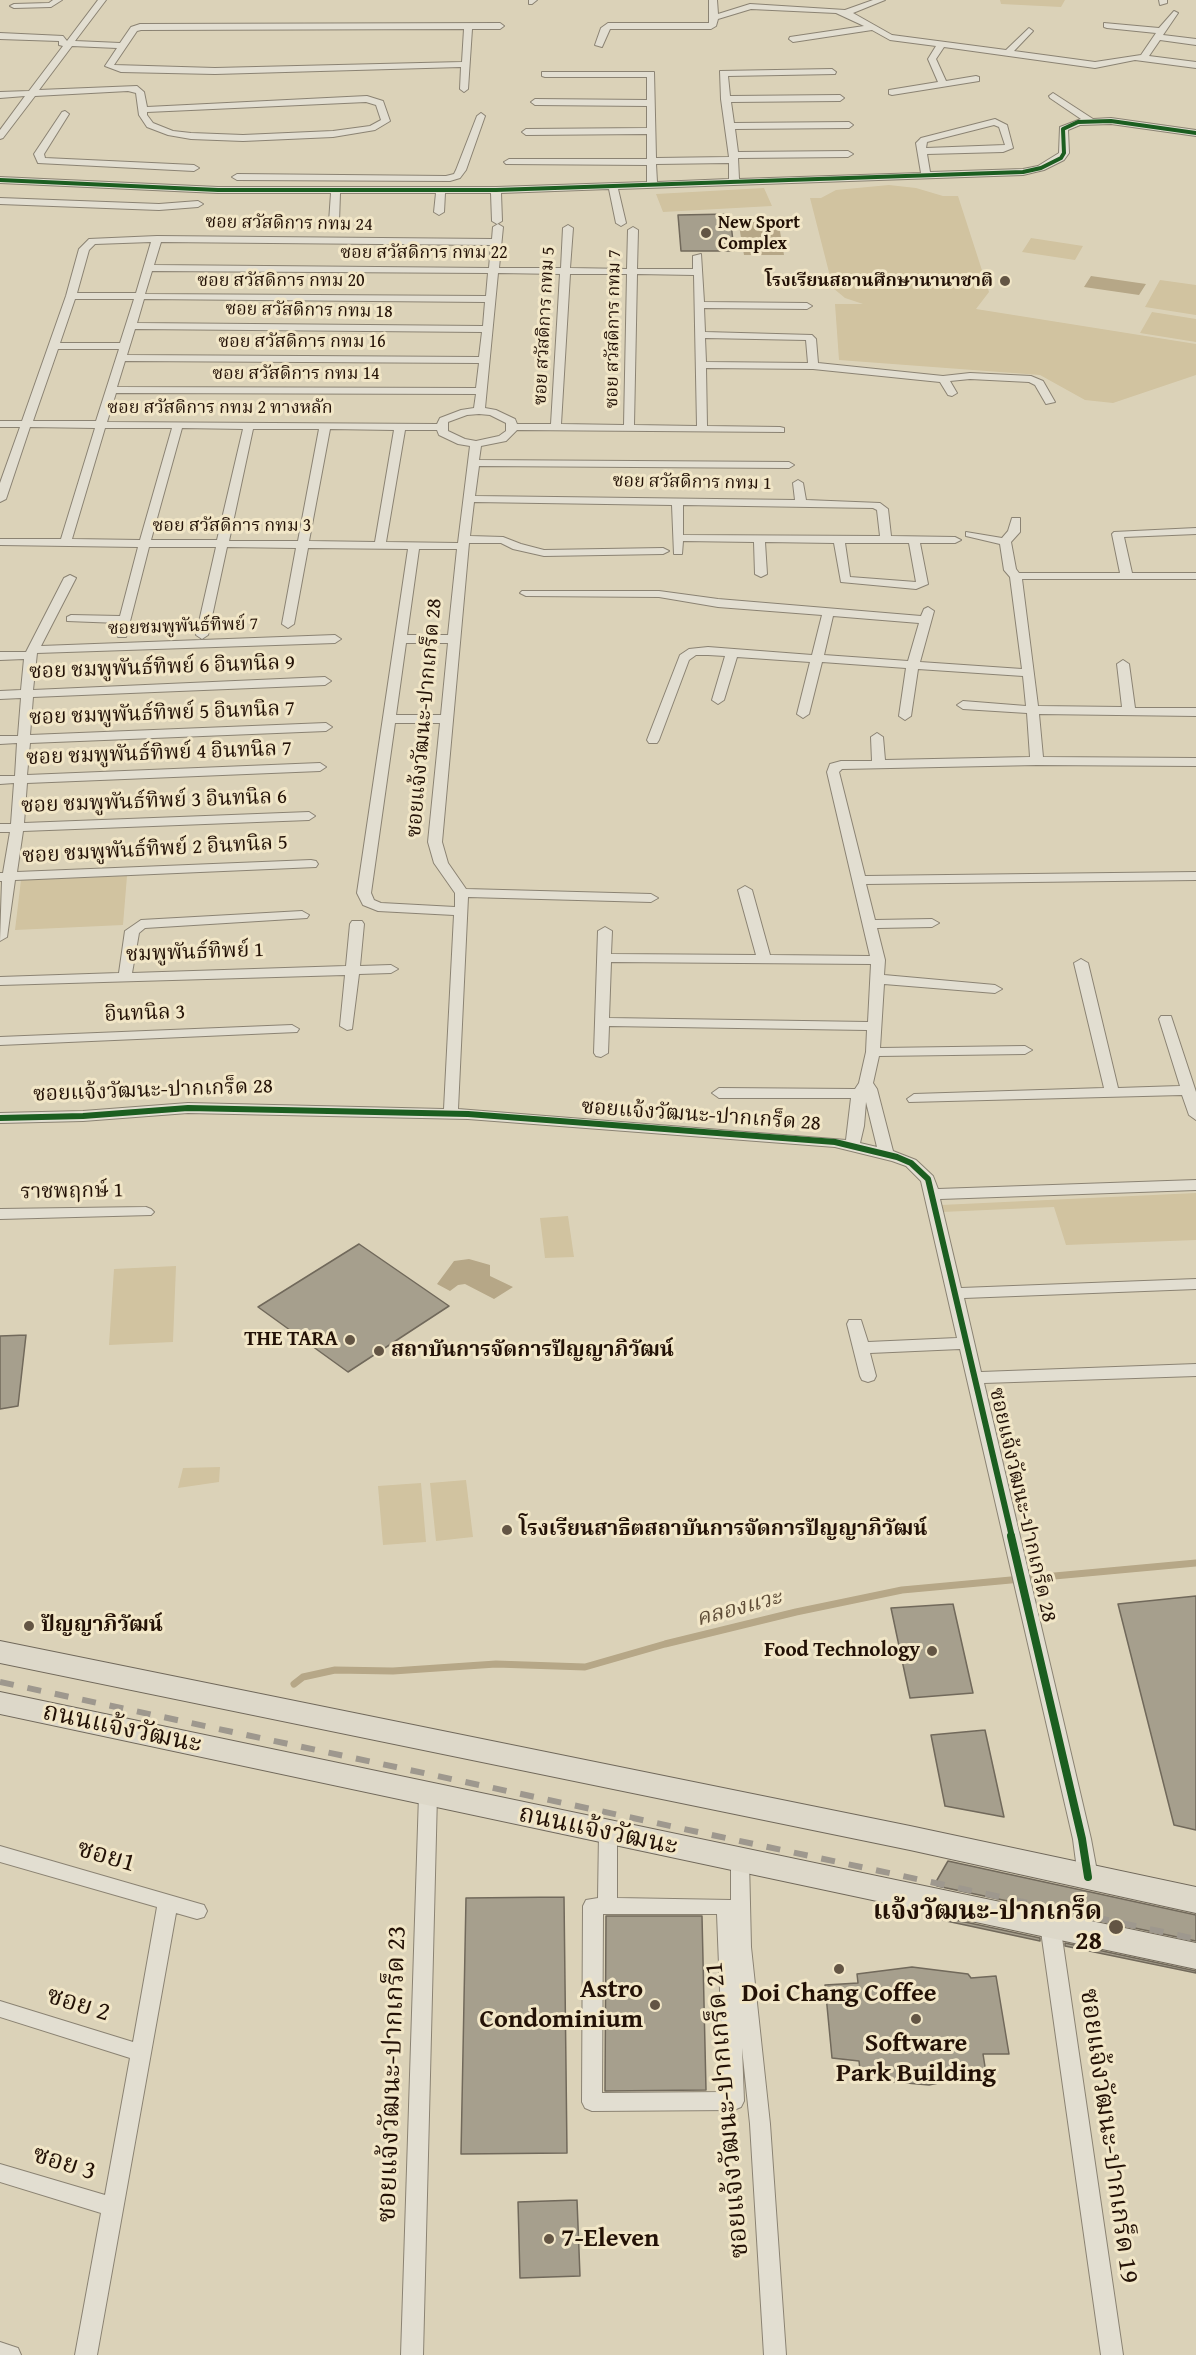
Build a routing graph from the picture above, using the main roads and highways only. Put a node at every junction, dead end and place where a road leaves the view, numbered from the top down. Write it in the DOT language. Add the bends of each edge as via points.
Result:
graph roads {
  1 [pos="0,1652"];
  2 [pos="0,1703"];
  3 [pos="1196,1900"];
  4 [pos="1196,1956"];
  1 -- 3 [label="main road"];
  2 -- 4 [label="main road, ถนนแจ้งวัฒนะ"];
}
